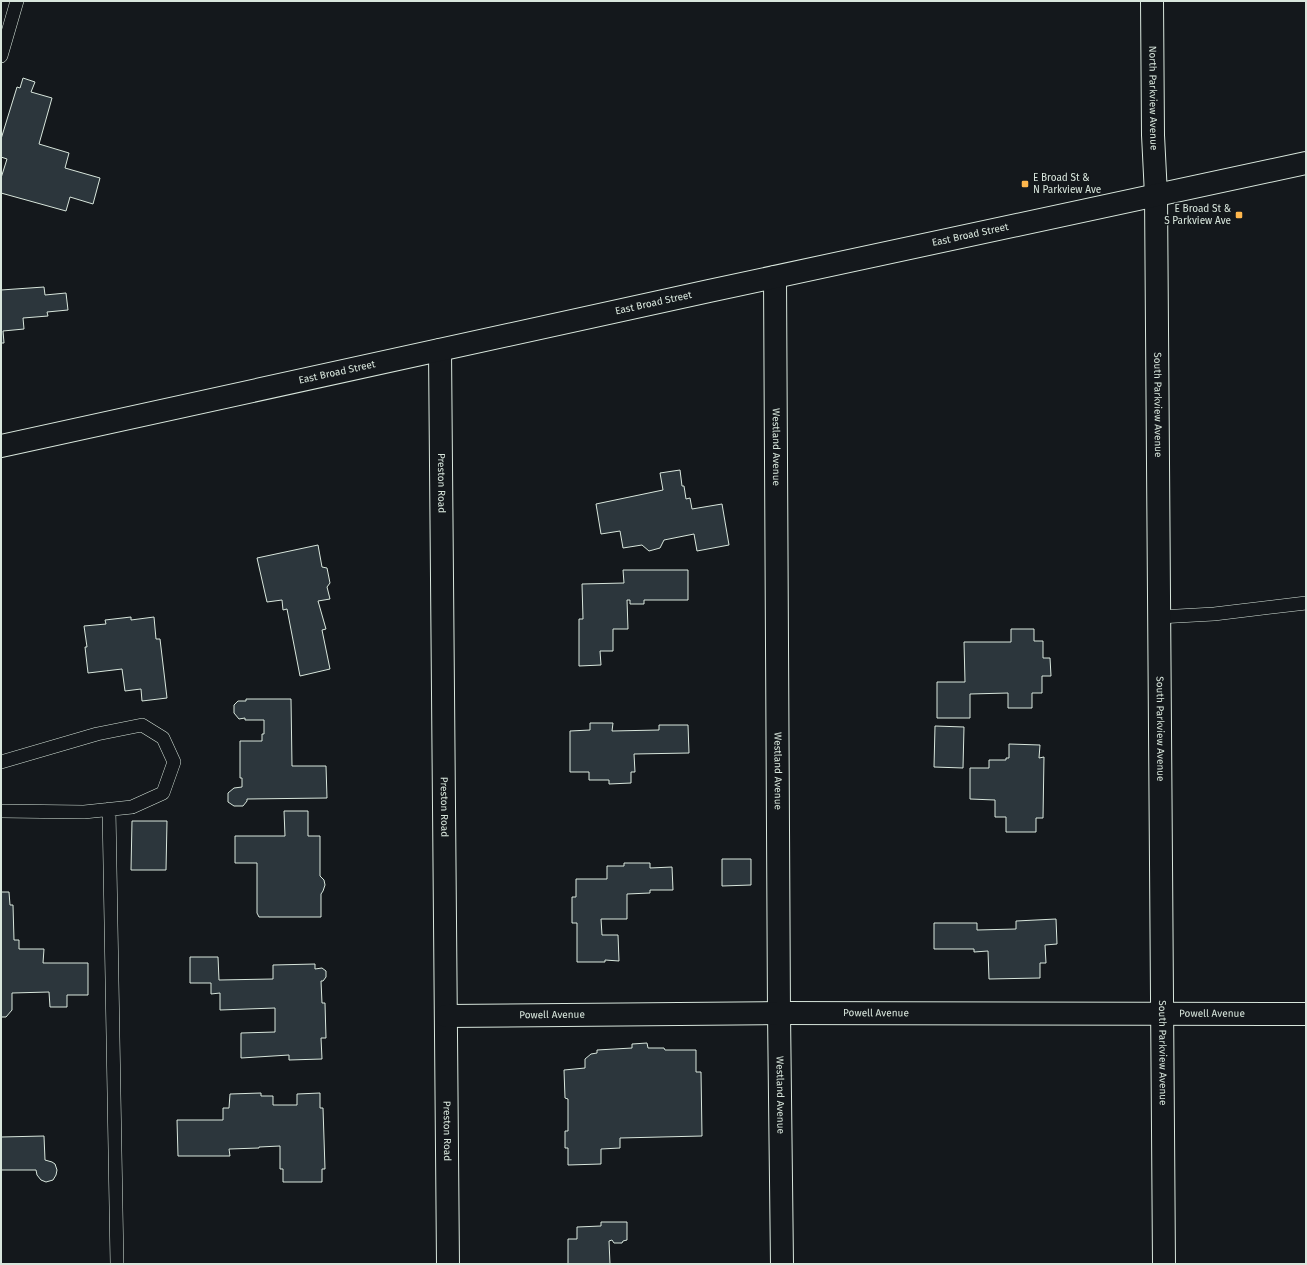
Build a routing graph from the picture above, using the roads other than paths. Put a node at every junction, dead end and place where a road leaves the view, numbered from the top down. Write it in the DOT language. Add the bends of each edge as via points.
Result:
graph roads {
  1 [pos="17,1"];
  2 [pos="1152,1"];
  3 [pos="1,56"];
  4 [pos="1306,163"];
  5 [pos="1156,195"];
  6 [pos="775,277"];
  7 [pos="440,350"];
  8 [pos="1,446"];
  9 [pos="1306,603"];
  10 [pos="1159,617"];
  11 [pos="1,762"];
  12 [pos="109,810"];
  13 [pos="1,811"];
  14 [pos="779,1013"];
  15 [pos="1162,1014"];
  16 [pos="1306,1014"];
  17 [pos="446,1016"];
  18 [pos="117,1264"];
  19 [pos="448,1264"];
  20 [pos="782,1264"];
  21 [pos="1164,1264"];
  1 -- 3 [label="lane"];
  2 -- 5 [label="street, North Parkview Avenue"];
  4 -- 5 [label="street, East Broad Street"];
  5 -- 6 [label="street, East Broad Street"];
  5 -- 10 [label="street, South Parkview Avenue"];
  6 -- 7 [label="street, East Broad Street"];
  6 -- 14 [label="street, Westland Avenue"];
  7 -- 8 [label="street, East Broad Street"];
  7 -- 17 [label="street, Preston Road"];
  9 -- 10 [label="lane" via="1214,614"];
  10 -- 15 [label="street, South Parkview Avenue"];
  11 -- 12 [label="lane" via="97,734 142,725 163,738 174,762 163,793 132,807"];
  12 -- 13 [label="lane"];
  12 -- 18 [label="lane"];
  14 -- 15 [label="street, Powell Avenue"];
  14 -- 17 [label="street, Powell Avenue"];
  14 -- 20 [label="street, Westland Avenue"];
  15 -- 16 [label="street, Powell Avenue"];
  15 -- 21 [label="street, South Parkview Avenue"];
  17 -- 19 [label="street, Preston Road"];
}
